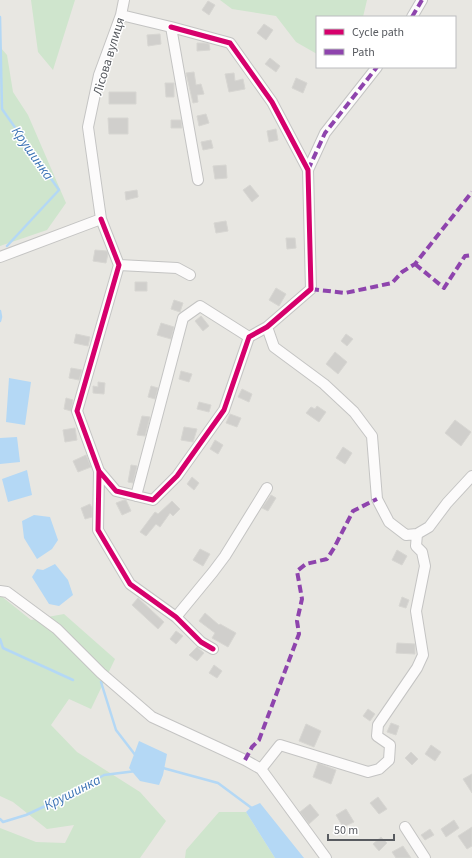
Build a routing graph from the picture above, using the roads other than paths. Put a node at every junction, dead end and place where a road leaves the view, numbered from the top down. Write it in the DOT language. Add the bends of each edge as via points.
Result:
graph roads {
  1 [pos="124,0"];
  2 [pos="422,0"];
  3 [pos="121,15"];
  4 [pos="413,16"];
  5 [pos="171,27"];
  6 [pos="376,68"];
  7 [pos="308,170"];
  8 [pos="198,180"];
  9 [pos="101,219"];
  10 [pos="0,257"];
  11 [pos="119,265"];
  12 [pos="190,275"];
  13 [pos="267,327"];
  14 [pos="249,337"];
  15 [pos="99,471"];
  16 [pos="472,476"];
  17 [pos="267,488"];
  18 [pos="136,496"];
  19 [pos="417,534"];
  20 [pos="0,591"];
  21 [pos="176,617"];
  22 [pos="213,649"];
  23 [pos="261,769"];
  24 [pos="405,827"];
  25 [pos="326,858"];
  26 [pos="425,858"];
  1 -- 3 [label="street, Лісова вулиця"];
  2 -- 4 [label="street"];
  3 -- 5 [label="street"];
  3 -- 9 [label="street, Лісова вулиця" via="99,75 88,127"];
  5 -- 7 [label="street" via="230,43 272,102"];
  5 -- 8 [label="street"];
  6 -- 7 [label="street" via="325,133"];
  7 -- 13 [label="street" via="310,289"];
  9 -- 10 [label="street"];
  9 -- 11 [label="street, Лісова вулиця"];
  11 -- 12 [label="street" via="177,268"];
  11 -- 15 [label="street" via="77,411"];
  13 -- 14 [label="street"];
  13 -- 19 [label="street" via="274,347 324,384 354,412 372,436 377,499 389,522 406,535"];
  14 -- 18 [label="street" via="224,410 177,476 153,500"];
  14 -- 18 [label="street" via="200,306 183,318"];
  15 -- 18 [label="street" via="116,491"];
  15 -- 21 [label="street" via="98,530 130,584"];
  16 -- 19 [label="street" via="429,527"];
  17 -- 21 [label="street" via="221,562"];
  19 -- 23 [label="street" via="416,546 422,552 425,566 416,611 423,655 378,725 377,736 390,745 389,760 379,769 368,772 280,745"];
  20 -- 23 [label="street" via="7,592 57,629 101,673 152,717"];
  21 -- 22 [label="street" via="201,642"];
  23 -- 25 [label="street"];
  24 -- 26 [label="street"];
}
